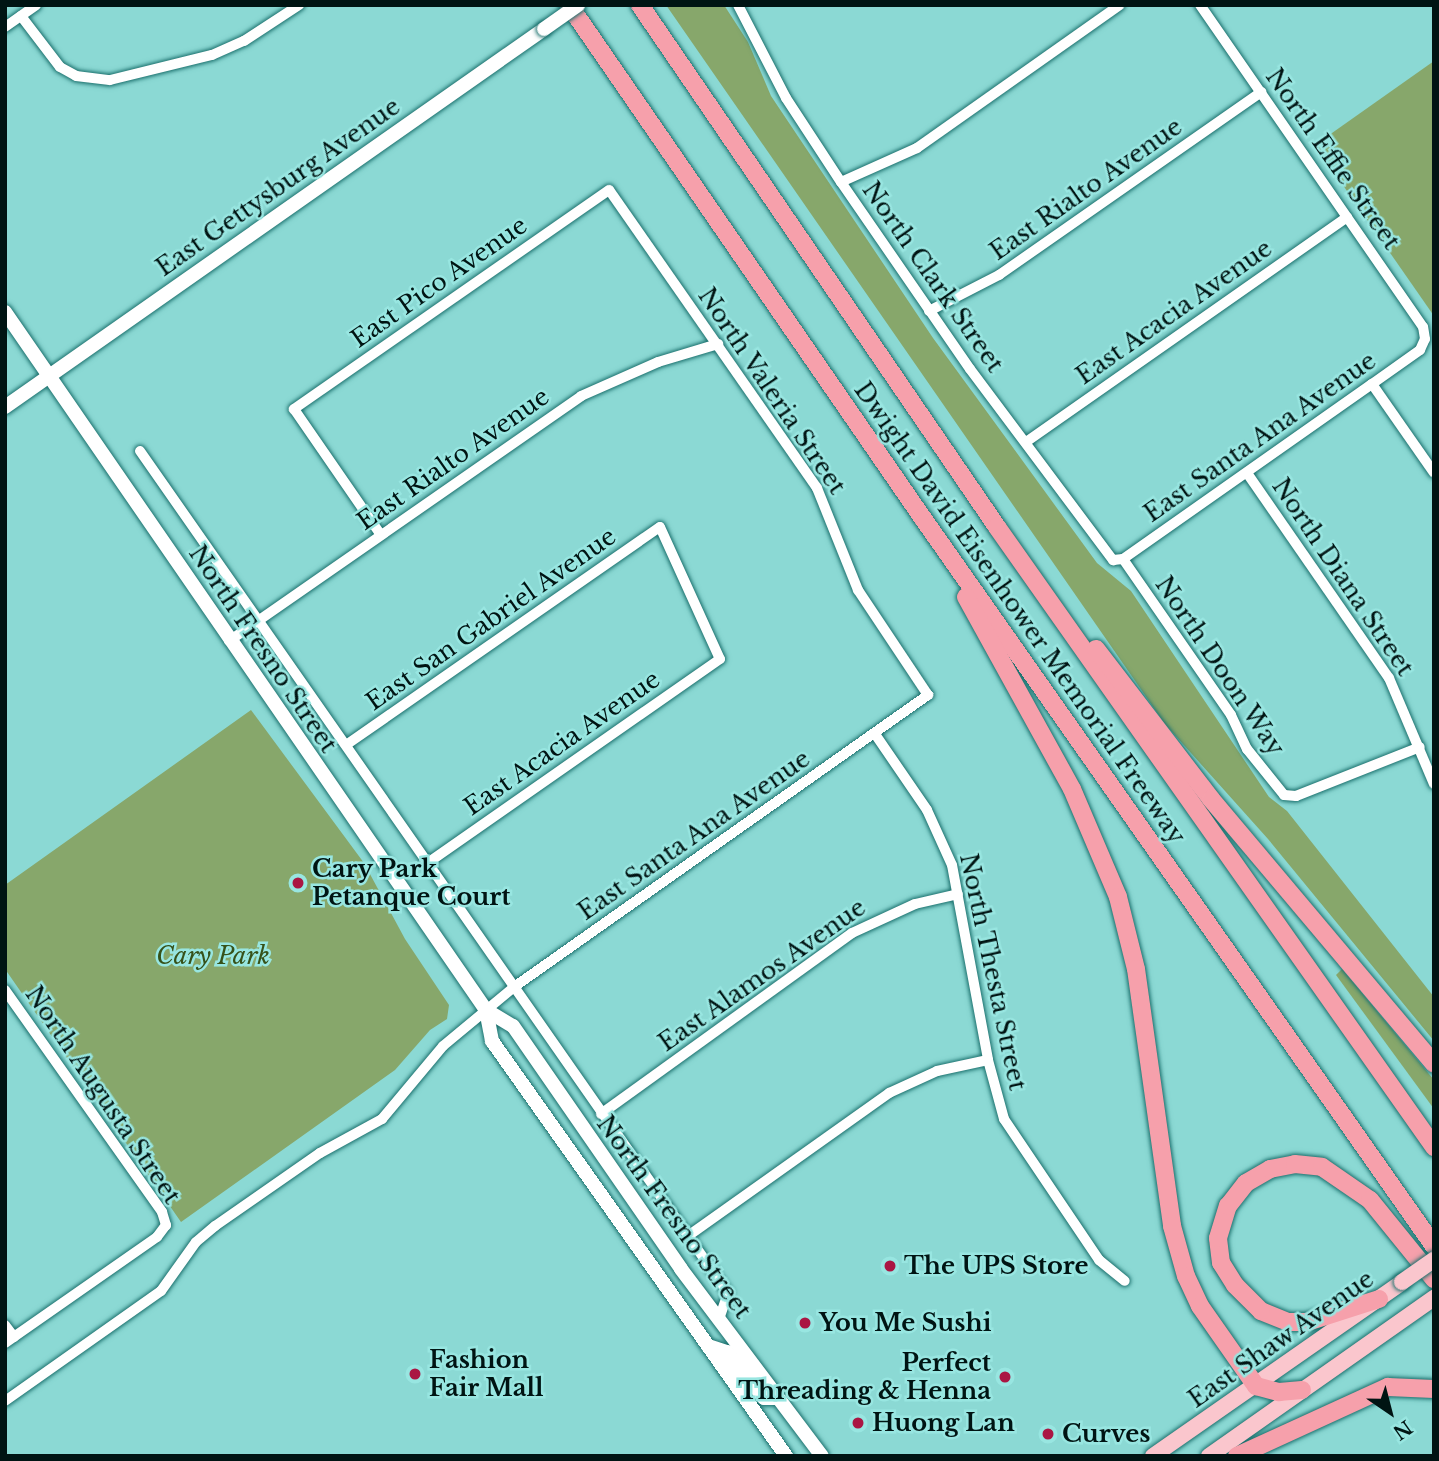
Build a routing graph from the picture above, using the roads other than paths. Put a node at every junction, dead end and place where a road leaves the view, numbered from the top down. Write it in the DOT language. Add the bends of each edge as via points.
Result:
graph roads {
  1 [pos="36,5"];
  2 [pos="299,5"];
  3 [pos="569,5"];
  4 [pos="578,5"];
  5 [pos="640,5"];
  6 [pos="738,5"];
  7 [pos="1120,5"];
  8 [pos="1200,5"];
  9 [pos="21,16"];
  10 [pos="5,27"];
  11 [pos="1261,92"];
  12 [pos="841,182"];
  13 [pos="609,190"];
  14 [pos="1347,217"];
  15 [pos="929,311"];
  16 [pos="5,312"];
  17 [pos="1425,340"];
  18 [pos="719,344"];
  19 [pos="50,375"];
  20 [pos="1372,384"];
  21 [pos="5,407"];
  22 [pos="1026,442"];
  23 [pos="140,451"];
  24 [pos="1247,473"];
  25 [pos="1434,473"];
  26 [pos="922,517"];
  27 [pos="997,527"];
  28 [pos="381,535"];
  29 [pos="1118,560"];
  30 [pos="259,621"];
  31 [pos="229,641"];
  32 [pos="720,659"];
  33 [pos="928,695"];
  34 [pos="875,734"];
  35 [pos="346,745"];
  36 [pos="1420,747"];
  37 [pos="1434,784"];
  38 [pos="429,862"];
  39 [pos="958,894"];
  40 [pos="1284,936"];
  41 [pos="514,987"];
  42 [pos="5,990"];
  43 [pos="486,1010"];
  44 [pos="988,1060"];
  45 [pos="1434,1063"];
  46 [pos="601,1114"];
  47 [pos="1434,1128"];
  48 [pos="1434,1147"];
  49 [pos="688,1236"];
  50 [pos="1434,1246"];
  51 [pos="1434,1260"];
  52 [pos="1434,1279"];
  53 [pos="1125,1281"];
  54 [pos="1434,1298"];
  55 [pos="1379,1299"];
  56 [pos="719,1320"];
  57 [pos="5,1325"];
  58 [pos="9,1340"];
  59 [pos="708,1346"];
  60 [pos="1256,1385"];
  61 [pos="1434,1388"];
  62 [pos="1302,1390"];
  63 [pos="778,1398"];
  64 [pos="5,1401"];
  65 [pos="786,1456"];
  66 [pos="822,1456"];
  67 [pos="1153,1456"];
  68 [pos="1209,1456"];
  69 [pos="1237,1456"];
  1 -- 9 [label="street"];
  2 -- 9 [label="street" via="244,41 212,55 110,80 76,76 60,67"];
  3 -- 26 [label="highway, Dwight David Eisenhower Memorial Freeway"];
  4 -- 19 [label="main road, East Gettysburg Avenue, bridge"];
  5 -- 27 [label="highway, Dwight David Eisenhower Memorial Freeway"];
  6 -- 12 [label="street, North Clark Street" via="786,98"];
  7 -- 12 [label="street" via="916,148"];
  8 -- 11 [label="street, North Effie Street"];
  9 -- 10 [label="street"];
  11 -- 14 [label="street, North Effie Street"];
  11 -- 15 [label="street, East Rialto Avenue" via="999,275"];
  12 -- 15 [label="street, North Clark Street"];
  13 -- 18 [label="street, North Valeria Street"];
  13 -- 28 [label="street, East Pico Avenue" via="294,410"];
  14 -- 17 [label="street, North Effie Street" via="1423,327"];
  14 -- 22 [label="street, East Acacia Avenue"];
  15 -- 22 [label="street, North Clark Street"];
  16 -- 19 [label="main road, North Fresno Street"];
  17 -- 20 [label="street, East Santa Ana Avenue" via="1420,350"];
  18 -- 28 [label="street, East Rialto Avenue" via="658,362 581,396"];
  18 -- 33 [label="street, North Valeria Street" via="817,488 858,590"];
  19 -- 21 [label="main road, East Gettysburg Avenue"];
  19 -- 31 [label="main road, North Fresno Street"];
  20 -- 24 [label="street, East Santa Ana Avenue"];
  20 -- 25 [label="street"];
  22 -- 29 [label="street, North Clark Street"];
  23 -- 30 [label="street"];
  24 -- 29 [label="street, East Santa Ana Avenue"];
  24 -- 36 [label="street, North Diana Street" via="1389,678"];
  26 -- 50 [label="highway, Dwight David Eisenhower Memorial Freeway"];
  26 -- 60 [label="highway" via="1072,789 1109,872 1136,969 1180,1260 1200,1306"];
  27 -- 40 [label="highway, Dwight David Eisenhower Memorial Freeway"];
  27 -- 45 [label="highway" via="1204,791"];
  28 -- 30 [label="street, East Rialto Avenue"];
  29 -- 36 [label="street, North Doon Way" via="1231,715 1247,749 1284,795 1296,796"];
  30 -- 31 [label="street, East Rialto Avenue"];
  30 -- 35 [label="street"];
  31 -- 43 [label="main road, North Fresno Street"];
  32 -- 35 [label="street, East San Gabriel Avenue" via="660,527"];
  32 -- 38 [label="street, East Acacia Avenue"];
  33 -- 34 [label="street, East Santa Ana Avenue"];
  34 -- 39 [label="street, North Thesta Street" via="941,834"];
  34 -- 41 [label="street, East Santa Ana Avenue"];
  35 -- 38 [label="street"];
  36 -- 37 [label="street, North Diana Street"];
  38 -- 41 [label="street"];
  39 -- 44 [label="street, North Thesta Street"];
  39 -- 46 [label="street, East Alamos Avenue" via="915,904 852,933"];
  40 -- 47 [label="highway"];
  40 -- 48 [label="highway, Dwight David Eisenhower Memorial Freeway"];
  41 -- 43 [label="street, East Santa Ana Avenue"];
  41 -- 46 [label="street"];
  42 -- 58 [label="street, North Augusta Street" via="162,1212 166,1225 157,1237"];
  43 -- 56 [label="main road, North Fresno Street" via="513,1026"];
  43 -- 59 [label="main road, North Fresno Street" via="492,1041"];
  43 -- 64 [label="street, East Santa Ana Avenue" via="443,1046 382,1119 320,1153 215,1226 196,1242 161,1291"];
  44 -- 49 [label="street" via="937,1071 889,1093"];
  44 -- 53 [label="street, North Thesta Street" via="996,1097 1015,1138 1099,1261"];
  46 -- 49 [label="street"];
  49 -- 56 [label="street" via="728,1293"];
  51 -- 55 [label="main road, East Shaw Avenue, bridge"];
  52 -- 55 [label="highway" via="1370,1200 1322,1167 1295,1164 1270,1169 1246,1183 1228,1206 1218,1238 1221,1263 1261,1311 1288,1322 1307,1322"];
  54 -- 62 [label="main road"];
  55 -- 60 [label="main road, East Shaw Avenue"];
  56 -- 63 [label="main road, North Fresno Street"];
  57 -- 58 [label="street"];
  59 -- 63 [label="main road" via="727,1352 758,1393"];
  59 -- 65 [label="main road, North Fresno Street"];
  60 -- 62 [label="highway" via="1279,1392"];
  60 -- 67 [label="main road, East Shaw Avenue"];
  61 -- 69 [label="highway" via="1388,1387"];
  62 -- 68 [label="main road"];
  63 -- 66 [label="main road, North Fresno Street"];
}
